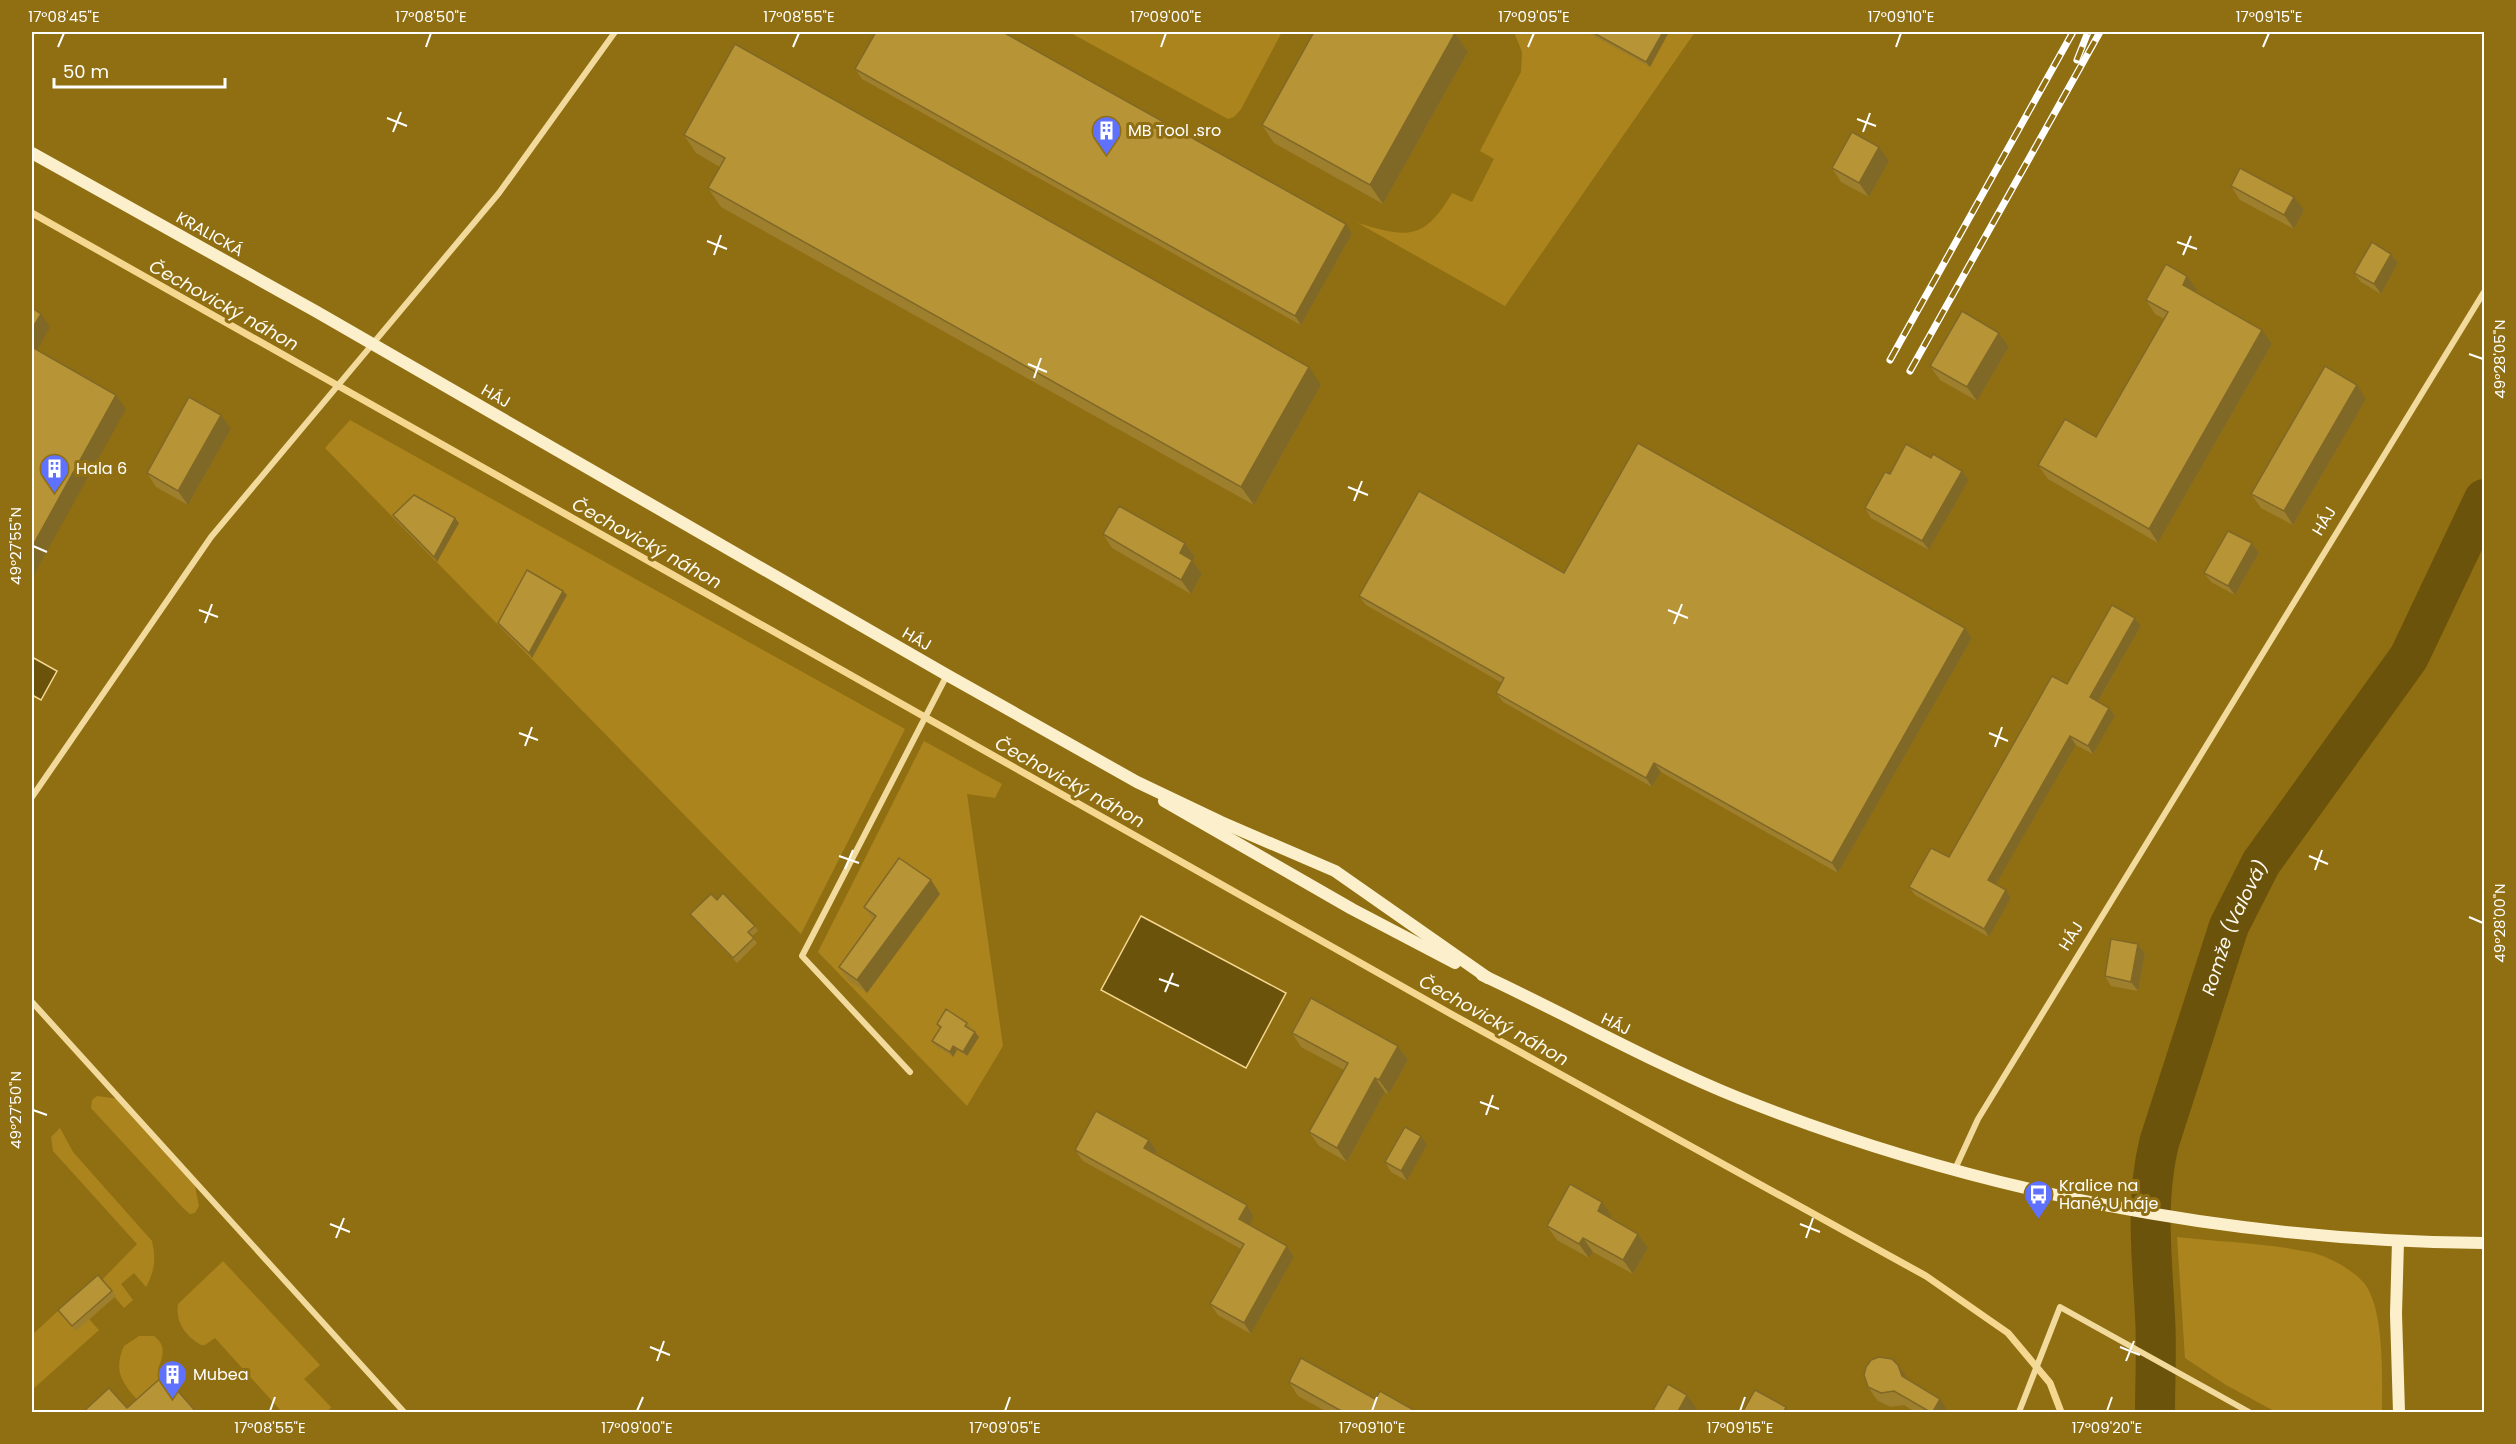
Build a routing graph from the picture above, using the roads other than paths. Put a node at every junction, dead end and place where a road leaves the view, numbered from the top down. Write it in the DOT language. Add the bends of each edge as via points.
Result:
graph roads {
  1 [pos="615,32"];
  2 [pos="32,153"];
  3 [pos="2484,292"];
  4 [pos="372,344"];
  5 [pos="947,675"];
  6 [pos="1137,782"];
  7 [pos="32,797"];
  8 [pos="1488,978"];
  9 [pos="32,1002"];
  10 [pos="910,1072"];
  11 [pos="1955,1169"];
  12 [pos="2398,1241"];
  13 [pos="2484,1243"];
  14 [pos="404,1413"];
  15 [pos="2019,1413"];
  16 [pos="2249,1413"];
  17 [pos="2399,1413"];
  1 -- 4 [label="street" via="499,193"];
  2 -- 4 [label="main road, KRALICKÁ"];
  3 -- 11 [label="street, HÁJ" via="1978,1119"];
  4 -- 5 [label="main road, HÁJ"];
  4 -- 7 [label="street" via="211,537"];
  5 -- 6 [label="main road, HÁJ"];
  5 -- 10 [label="street" via="802,956"];
  6 -- 8 [label="main road, HÁJ" via="1323,894"];
  6 -- 8 [label="main road, HÁJ" via="1335,872"];
  8 -- 11 [label="main road, HÁJ" via="1611,1041 1738,1097 1842,1135"];
  9 -- 14 [label="street"];
  11 -- 12 [label="main road" via="2108,1207 2187,1220"];
  12 -- 13 [label="main road"];
  12 -- 17 [label="main road"];
  15 -- 16 [label="street" via="2060,1307"];
}
